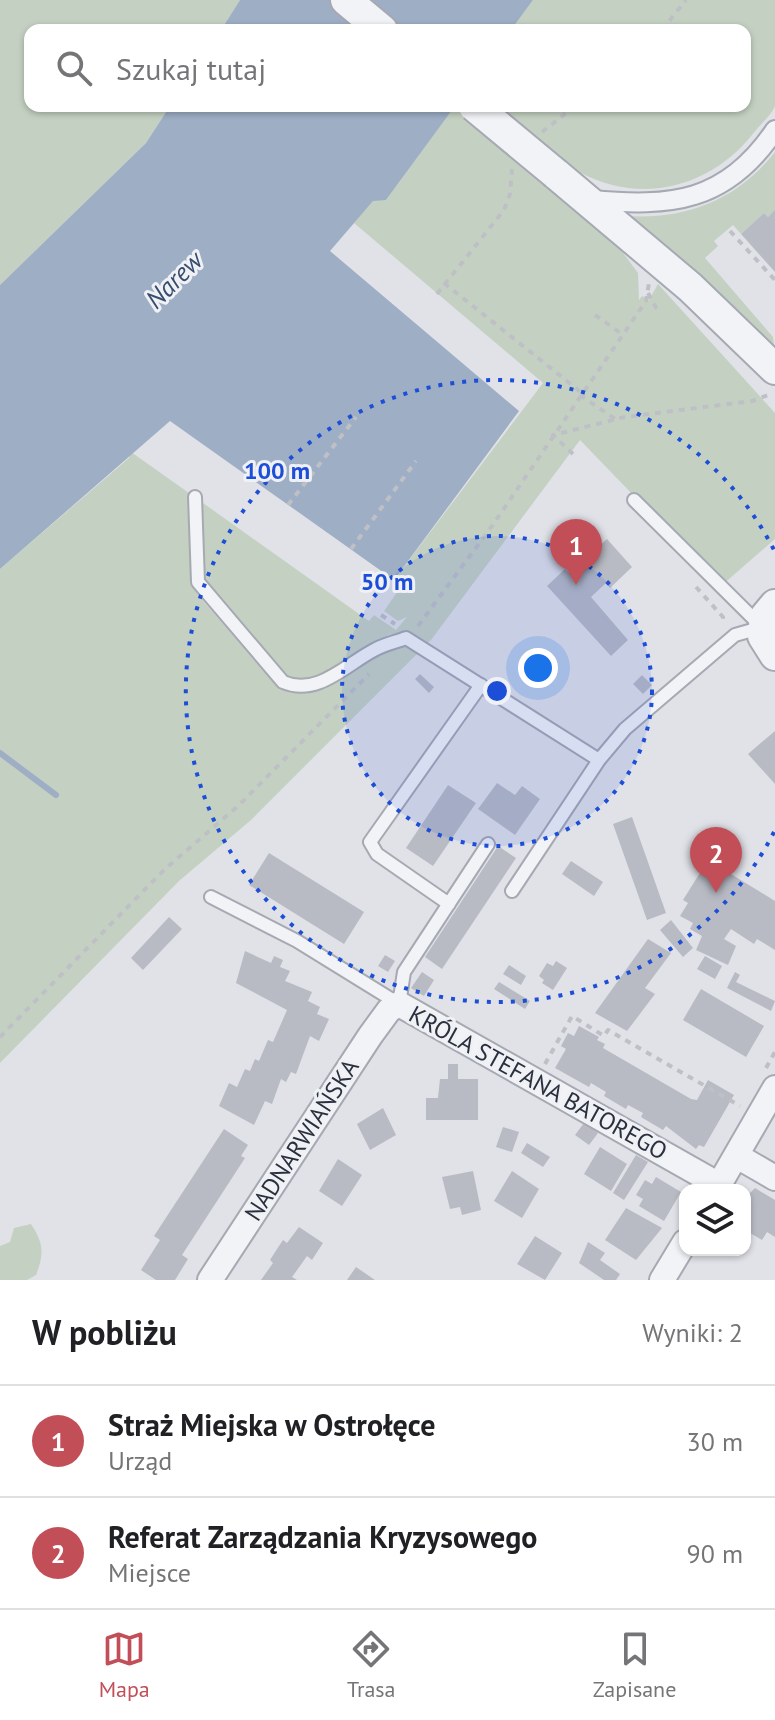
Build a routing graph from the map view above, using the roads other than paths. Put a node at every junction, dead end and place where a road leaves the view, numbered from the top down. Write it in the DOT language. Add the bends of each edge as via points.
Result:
graph roads {
  1 [pos="346,0"];
  2 [pos="375,24"];
  3 [pos="481,112"];
  4 [pos="775,130"];
  5 [pos="588,200"];
  6 [pos="771,383"];
  7 [pos="195,497"];
  8 [pos="634,500"];
  9 [pos="771,629"];
  10 [pos="481,685"];
  11 [pos="599,760"];
  12 [pos="488,844"];
  13 [pos="512,891"];
  14 [pos="211,897"];
  15 [pos="449,904"];
  16 [pos="399,1004"];
  17 [pos="775,1088"];
  18 [pos="737,1156"];
  19 [pos="775,1178"];
  20 [pos="712,1184"];
  21 [pos="719,1184"];
  22 [pos="679,1252"];
  23 [pos="210,1280"];
  24 [pos="662,1280"];
  1 -- 2 [label="street"];
  3 -- 5 [label="street, bridge"];
  4 -- 5 [label="street" via="741,170 690,198 652,205"];
  5 -- 6 [label="street" via="690,287"];
  7 -- 10 [label="lane" via="198,582 283,682 294,687 317,684 406,638"];
  8 -- 9 [label="lane"];
  9 -- 11 [label="lane" via="735,635 724,643 625,729"];
  10 -- 11 [label="lane"];
  10 -- 15 [label="lane" via="370,842 377,854"];
  11 -- 13 [label="lane"];
  12 -- 15 [label="lane"];
  14 -- 16 [label="lane" via="297,941"];
  15 -- 16 [label="lane" via="404,972"];
  16 -- 20 [label="street, KRÓLA STEFANA BATOREGO"];
  16 -- 23 [label="street, NADNARWIAŃSKA" via="370,1036"];
  17 -- 18 [label="street"];
  18 -- 19 [label="street"];
  18 -- 21 [label="street"];
  22 -- 24 [label="street"];
}
